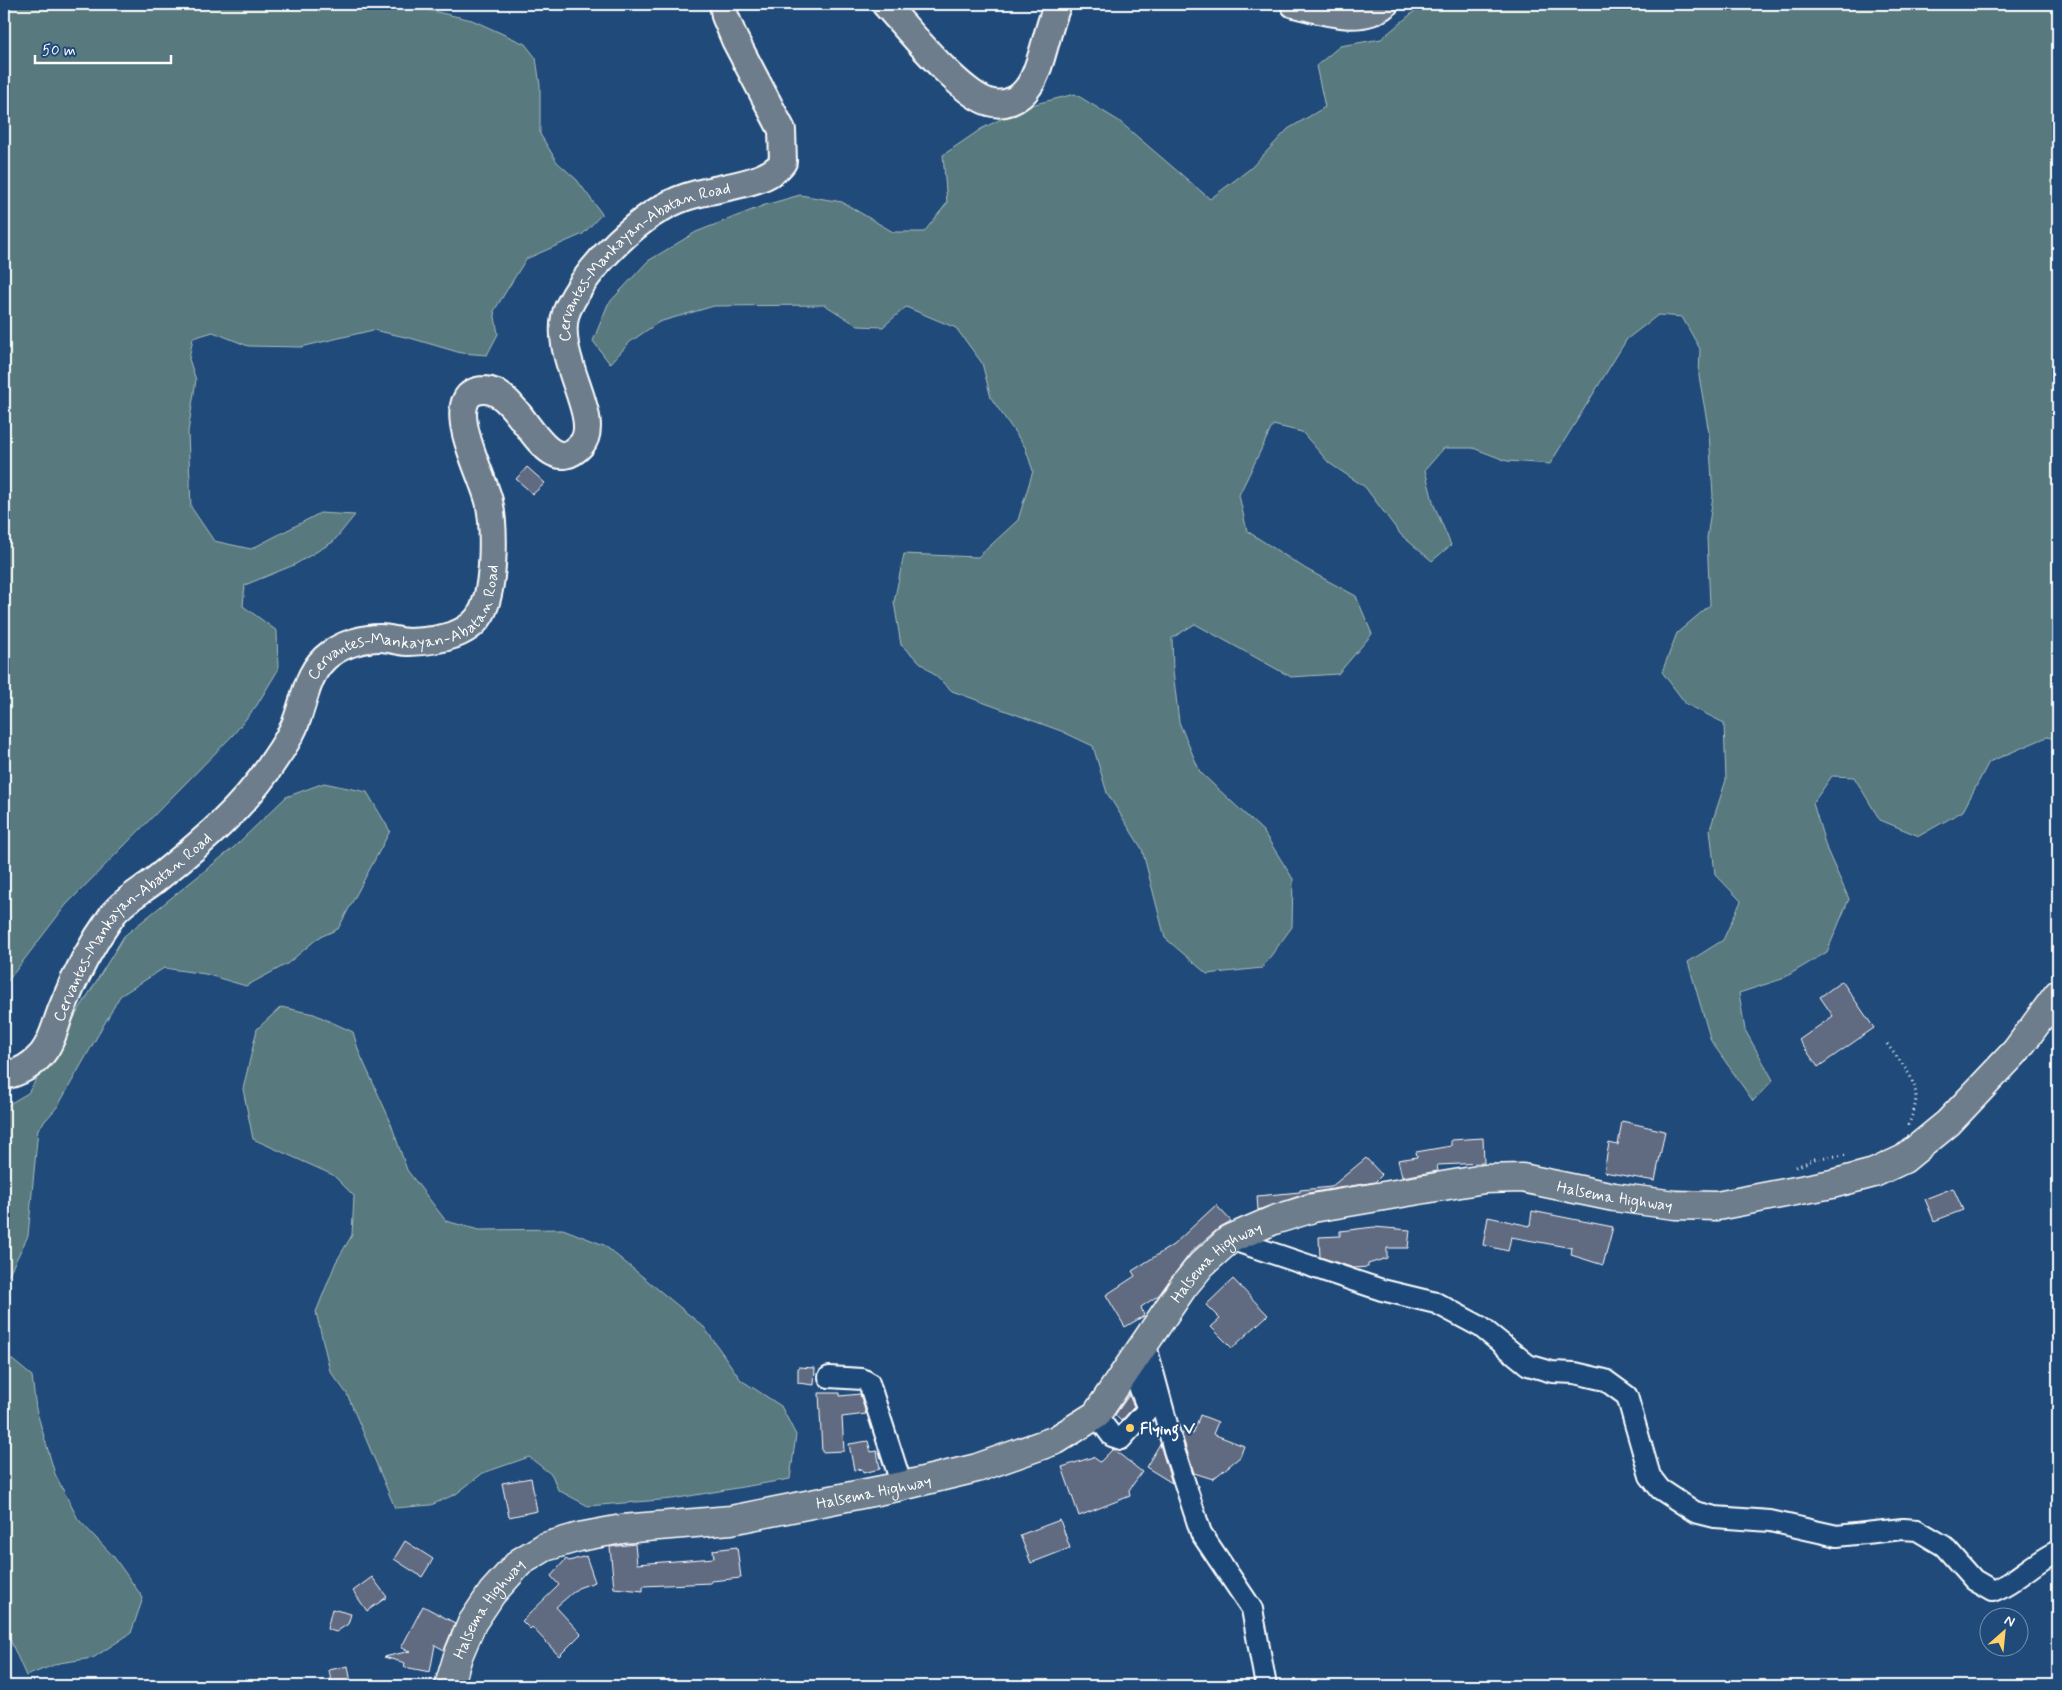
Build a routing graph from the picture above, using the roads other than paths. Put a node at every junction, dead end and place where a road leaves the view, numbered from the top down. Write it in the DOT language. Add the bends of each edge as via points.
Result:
graph roads {
  1 [pos="723,4"];
  2 [pos="885,4"];
  3 [pos="1058,4"];
  4 [pos="1294,4"];
  5 [pos="1385,4"];
  6 [pos="2058,994"];
  7 [pos="4,1076"];
  8 [pos="1230,1239"];
  9 [pos="1137,1353"];
  10 [pos="829,1377"];
  11 [pos="1096,1415"];
  12 [pos="902,1486"];
  13 [pos="2058,1551"];
  14 [pos="448,1686"];
  15 [pos="1266,1686"];
  1 -- 7 [label="main road, Cervantes-Mankayan-Abatan Road" via="736,40 782,130 783,162 769,176 683,197 615,243 588,276 567,311 564,332 565,353 587,418 586,438 578,449 557,455 546,449 502,395 479,390 466,398 465,432 488,500 494,535 486,604 481,615 461,633 407,642 379,638 345,645 325,658 310,679 294,729 257,786 198,846 115,911 81,968 45,1050 33,1064"];
  2 -- 3 [label="main road" via="955,80 986,101 1005,103 1018,99 1030,86"];
  4 -- 5 [label="main road" via="1336,13 1365,14"];
  6 -- 8 [label="highway, Halsema Highway" via="2016,1051 1948,1123 1904,1160 1874,1173 1717,1206 1675,1205 1614,1197 1522,1178 1484,1179 1313,1208"];
  8 -- 9 [label="highway, Halsema Highway" via="1202,1264 1183,1287"];
  8 -- 13 [label="street" via="1382,1290 1436,1303 1481,1327 1528,1365 1605,1380 1627,1396 1650,1476 1660,1490 1696,1512 1770,1522 1837,1536 1916,1530 1944,1546 1974,1580 1993,1591 2043,1557"];
  9 -- 11 [label="highway, Halsema Highway"];
  9 -- 11 [label="street" via="1147,1413 1121,1439 1112,1436"];
  9 -- 15 [label="street" via="1201,1533 1252,1610"];
  10 -- 12 [label="street" via="862,1379 869,1383"];
  11 -- 12 [label="highway, Halsema Highway" via="1056,1440 977,1468"];
  12 -- 14 [label="highway, Halsema Highway" via="731,1520 579,1536 545,1547 520,1562 492,1593 472,1623"];
}
